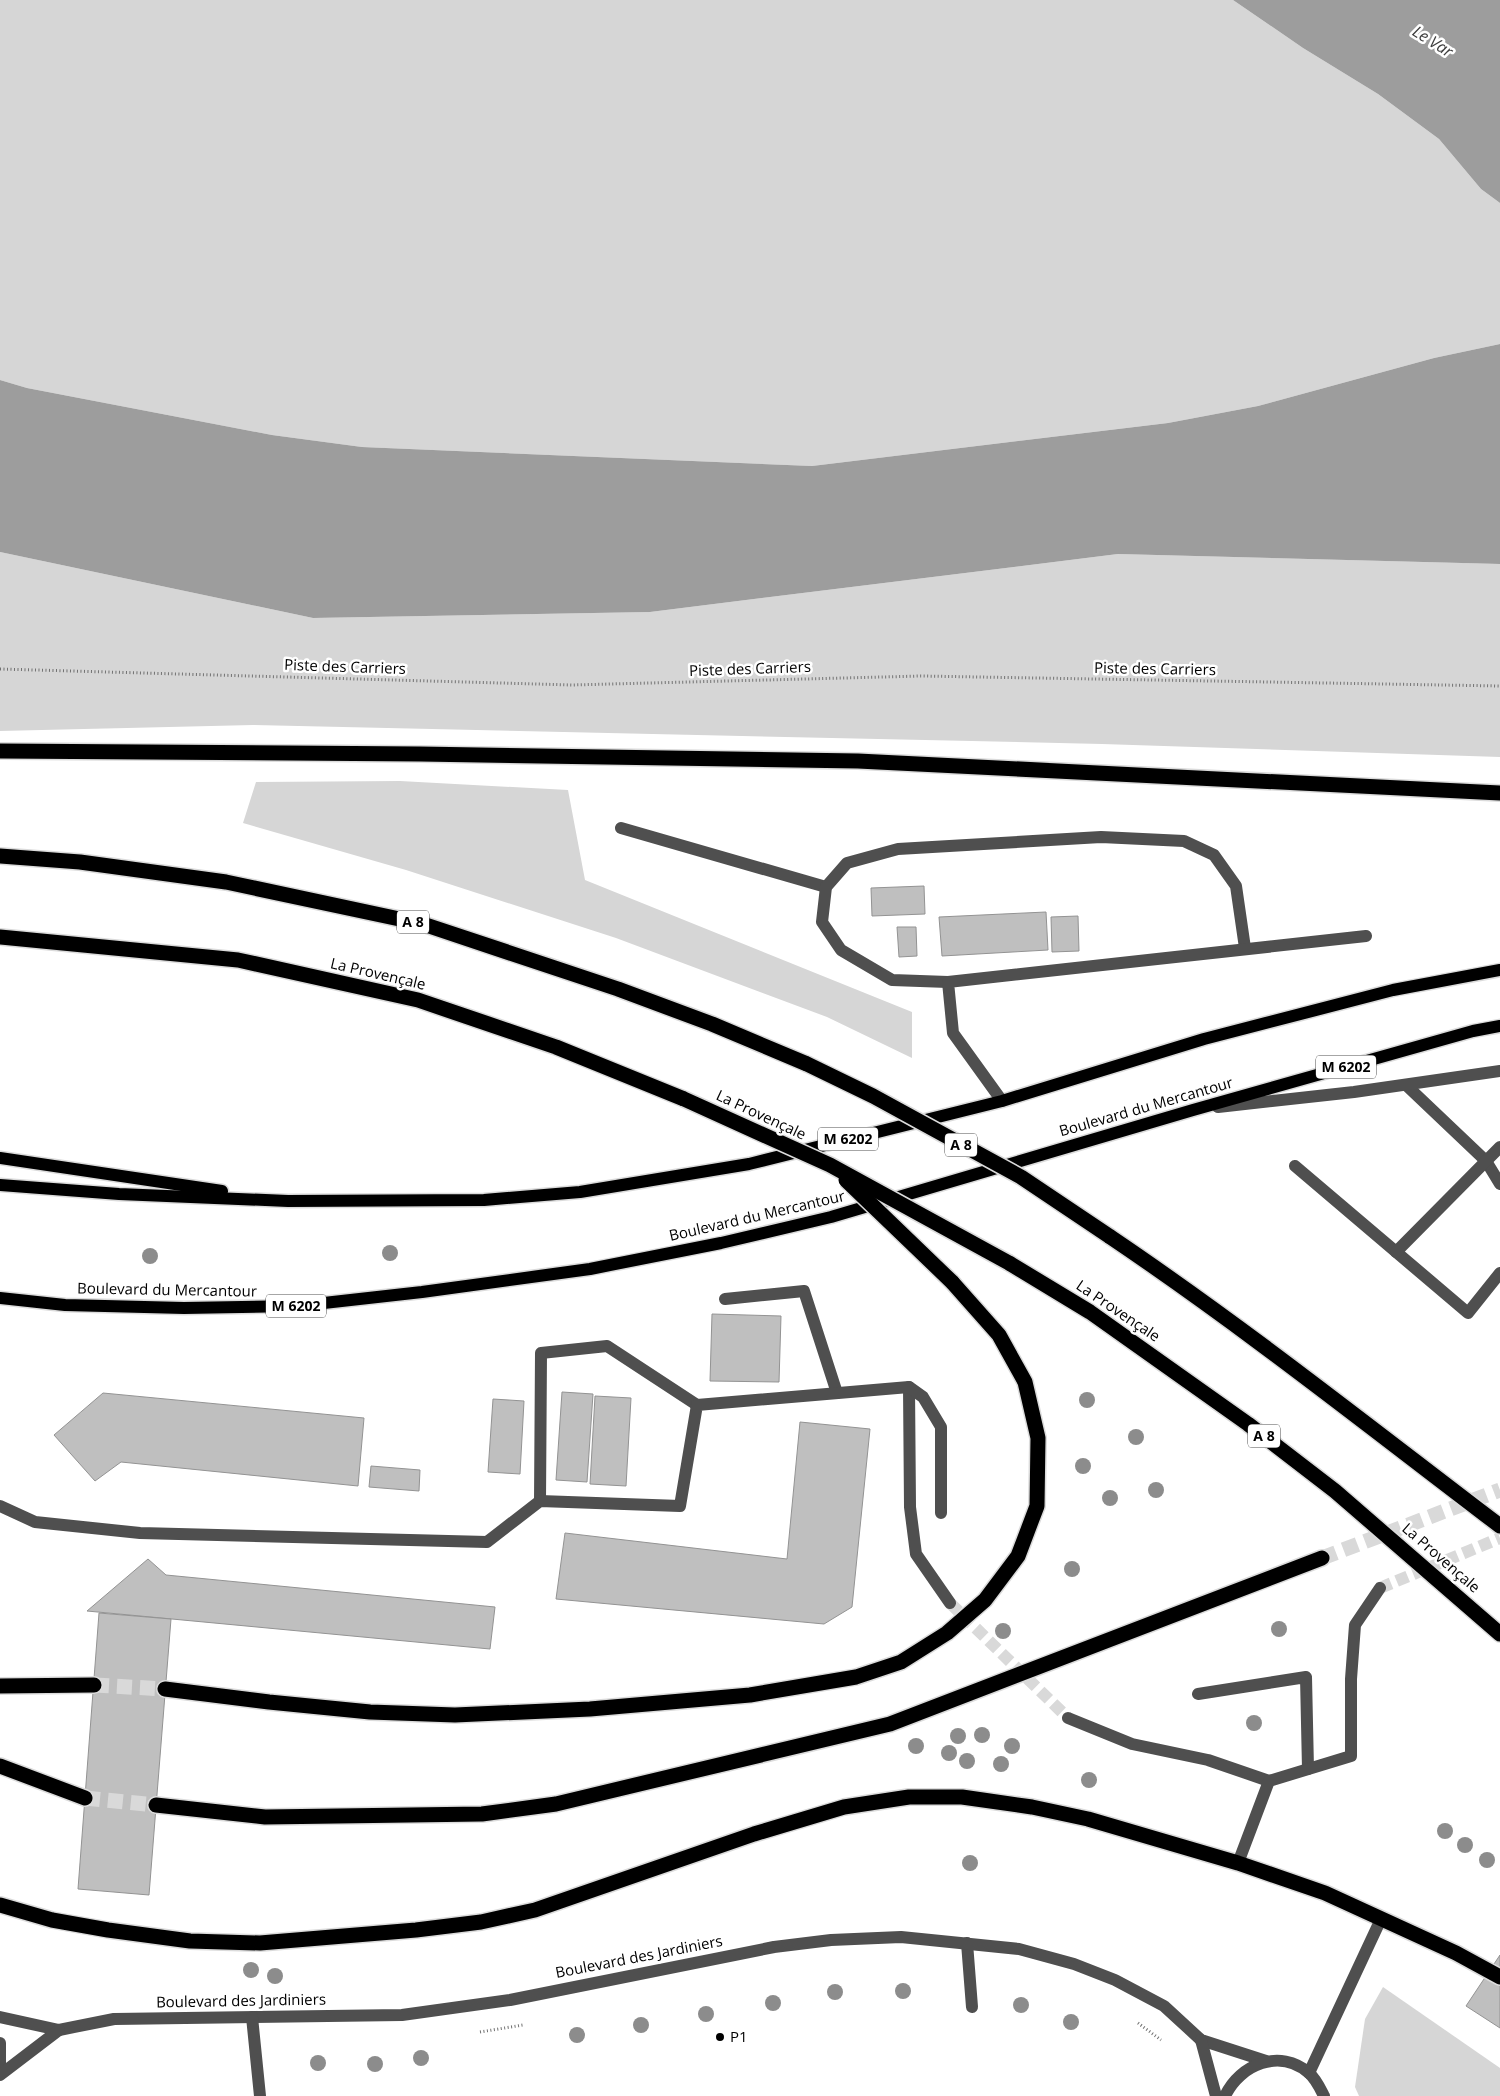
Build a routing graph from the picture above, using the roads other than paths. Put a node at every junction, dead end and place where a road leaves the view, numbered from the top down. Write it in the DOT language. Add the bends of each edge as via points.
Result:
graph roads {
  1 [pos="0,751"];
  2 [pos="1500,793"];
  3 [pos="621,828"];
  4 [pos="0,856"];
  5 [pos="826,887"];
  6 [pos="1366,936"];
  7 [pos="0,937"];
  8 [pos="1245,948"];
  9 [pos="1500,970"];
  10 [pos="948,982"];
  11 [pos="1500,1026"];
  12 [pos="1500,1071"];
  13 [pos="1406,1085"];
  14 [pos="1002,1101"];
  15 [pos="1193,1110"];
  16 [pos="1500,1147"];
  17 [pos="0,1158"];
  18 [pos="1486,1161"];
  19 [pos="830,1166"];
  20 [pos="1295,1166"];
  21 [pos="1500,1184"];
  22 [pos="0,1185"];
  23 [pos="288,1201"];
  24 [pos="1396,1252"];
  25 [pos="1500,1273"];
  26 [pos="0,1298"];
  27 [pos="725,1299"];
  28 [pos="909,1387"];
  29 [pos="837,1393"];
  30 [pos="696,1405"];
  31 [pos="540,1501"];
  32 [pos="0,1506"];
  33 [pos="940,1513"];
  34 [pos="1500,1526"];
  35 [pos="1322,1558"];
  36 [pos="1380,1588"];
  37 [pos="950,1603"];
  38 [pos="1500,1634"];
  39 [pos="94,1685"];
  40 [pos="0,1686"];
  41 [pos="165,1689"];
  42 [pos="1198,1694"];
  43 [pos="1068,1718"];
  44 [pos="0,1766"];
  45 [pos="1308,1769"];
  46 [pos="1269,1781"];
  47 [pos="85,1798"];
  48 [pos="156,1805"];
  49 [pos="1238,1863"];
  50 [pos="0,1905"];
  51 [pos="1381,1919"];
  52 [pos="967,1943"];
  53 [pos="1500,1977"];
  54 [pos="972,2007"];
  55 [pos="0,2017"];
  56 [pos="252,2017"];
  57 [pos="60,2030"];
  58 [pos="1198,2039"];
  59 [pos="0,2043"];
  60 [pos="1266,2061"];
  61 [pos="0,2064"];
  62 [pos="1309,2073"];
  63 [pos="0,2075"];
  64 [pos="260,2096"];
  65 [pos="1216,2096"];
  66 [pos="1225,2096"];
  67 [pos="1324,2096"];
  1 -- 2 [label="highway" via="858,761"];
  3 -- 5 [label="street"];
  4 -- 34 [label="highway, A 8, bridge" via="80,862 226,882 422,924 618,989 807,1064 1021,1177 1110,1236 1295,1370"];
  5 -- 8 [label="street" via="847,863 898,849 1101,837 1184,841 1214,854 1236,886"];
  5 -- 10 [label="street" via="822,922 841,950 892,980"];
  6 -- 8 [label="street"];
  7 -- 19 [label="highway, La Provençale / A 8, bridge" via="238,960 418,1000 556,1047 684,1099"];
  8 -- 10 [label="street"];
  9 -- 14 [label="main road, M 6202" via="1393,990 1204,1039"];
  10 -- 14 [label="street" via="953,1033"];
  11 -- 15 [label="main road, Boulevard du Mercantour / M 6202"];
  12 -- 13 [label="street"];
  13 -- 15 [label="street"];
  13 -- 18 [label="street"];
  14 -- 23 [label="main road, M 6202" via="749,1164 580,1192 484,1200"];
  15 -- 26 [label="main road, Boulevard du Mercantour / M 6202" via="830,1217 590,1269 297,1306 174,1308 65,1305"];
  16 -- 18 [label="street"];
  17 -- 23 [label="main road, M 6202"];
  18 -- 21 [label="street"];
  18 -- 24 [label="street"];
  19 -- 38 [label="highway, La Provençale / A 8, bridge" via="1009,1263 1090,1312 1248,1424 1335,1491"];
  19 -- 41 [label="highway, bridge" via="952,1282 999,1335 1025,1382 1038,1438 1037,1506 1018,1556 985,1600 947,1633 901,1662 856,1677 750,1695 590,1709 455,1715 370,1712"];
  20 -- 24 [label="street"];
  22 -- 23 [label="main road, M 6202"];
  24 -- 25 [label="street" via="1468,1313"];
  27 -- 29 [label="street" via="804,1291"];
  28 -- 29 [label="street"];
  28 -- 33 [label="street" via="923,1397 941,1427"];
  28 -- 37 [label="street" via="910,1507 916,1554"];
  29 -- 30 [label="street"];
  30 -- 31 [label="street" via="680,1506"];
  30 -- 31 [label="street" via="607,1346 542,1353"];
  31 -- 32 [label="street" via="486,1542 140,1533 35,1522"];
  35 -- 48 [label="highway" via="890,1724 556,1804 482,1814 265,1817"];
  36 -- 45 [label="street" via="1355,1625 1351,1679 1352,1756"];
  39 -- 40 [label="highway"];
  42 -- 45 [label="street" via="1306,1677"];
  43 -- 46 [label="street" via="1132,1744 1208,1760"];
  44 -- 47 [label="highway"];
  45 -- 46 [label="street"];
  46 -- 49 [label="street"];
  49 -- 50 [label="highway" via="1088,1819 1032,1807 962,1797 909,1797 844,1807 754,1834 535,1910 482,1922 416,1930 260,1943 190,1941 52,1920"];
  49 -- 51 [label="highway" via="1326,1893"];
  51 -- 53 [label="highway"];
  51 -- 62 [label="street"];
  52 -- 54 [label="street"];
  52 -- 56 [label="street, Boulevard des Jardiniers" via="901,1937 831,1940 774,1947 510,2000 402,2015"];
  52 -- 58 [label="street, Boulevard des Jardiniers" via="1019,1949 1074,1964 1115,1980 1164,2006"];
  55 -- 57 [label="street, Boulevard des Jardiniers"];
  56 -- 57 [label="street, Boulevard des Jardiniers" via="114,2020"];
  56 -- 64 [label="street"];
  57 -- 63 [label="street, Boulevard des Jardiniers"];
  58 -- 60 [label="street, Boulevard des Jardiniers"];
  58 -- 65 [label="street, Boulevard des Jardiniers"];
  59 -- 61 [label="street"];
  60 -- 62 [label="street, Boulevard des Jardiniers" via="1296,2065"];
  60 -- 66 [label="street" via="1240,2074"];
  62 -- 67 [label="street"];
}
